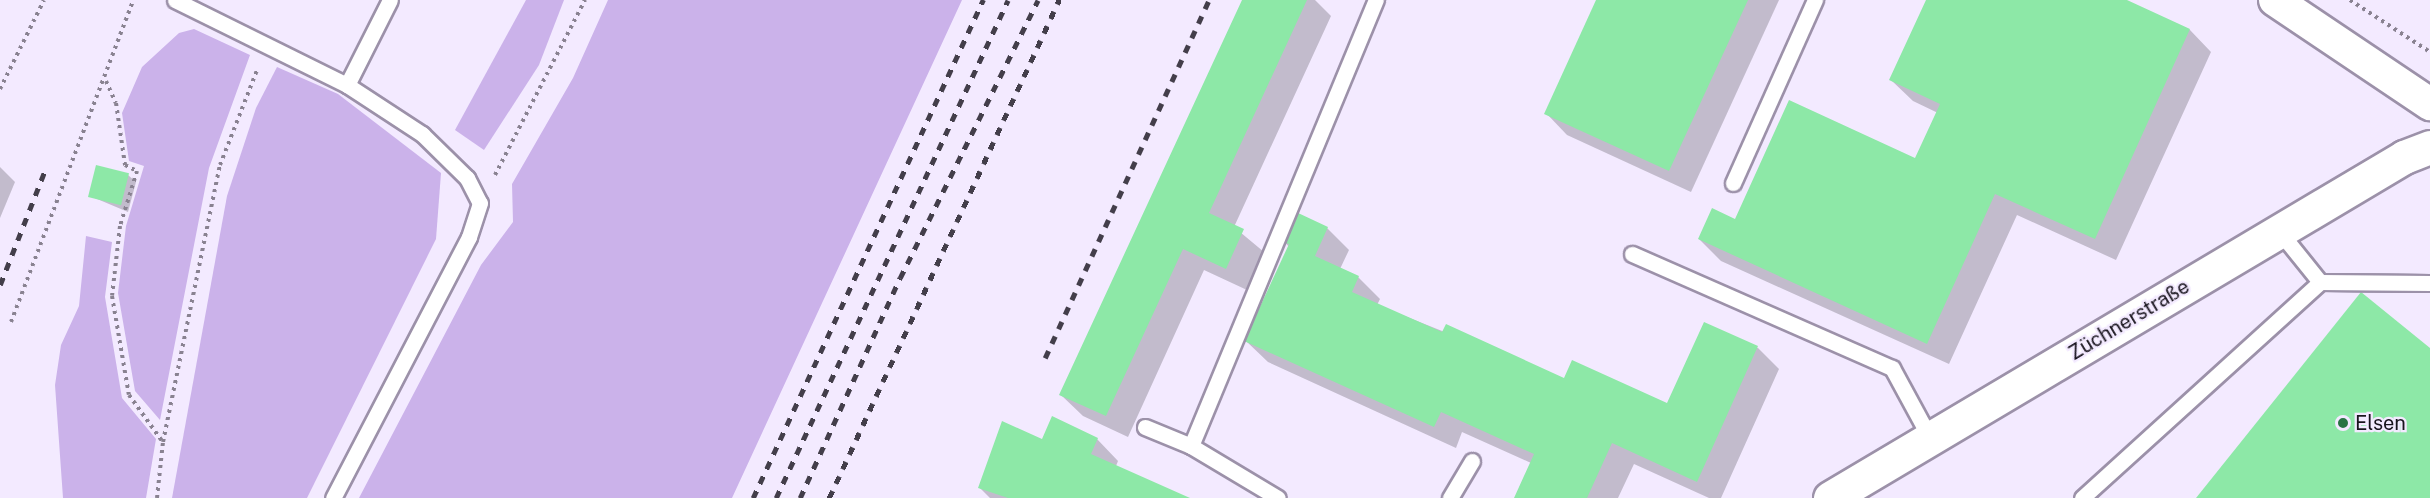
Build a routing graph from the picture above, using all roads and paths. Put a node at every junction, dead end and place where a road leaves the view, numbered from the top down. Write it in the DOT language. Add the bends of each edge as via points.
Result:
graph roads {
  1 [pos="44,0"];
  2 [pos="134,0"];
  3 [pos="175,0"];
  4 [pos="390,0"];
  5 [pos="585,0"];
  6 [pos="1376,0"];
  7 [pos="1815,0"];
  8 [pos="2350,0"];
  9 [pos="2280,1"];
  10 [pos="267,44"];
  11 [pos="2430,52"];
  12 [pos="106,81"];
  13 [pos="347,85"];
  14 [pos="0,89"];
  15 [pos="2430,104"];
  16 [pos="2430,147"];
  17 [pos="1733,183"];
  18 [pos="480,204"];
  19 [pos="2280,231"];
  20 [pos="1632,254"];
  21 [pos="2320,282"];
  22 [pos="2430,282"];
  23 [pos="11,322"];
  24 [pos="1145,427"];
  25 [pos="1930,438"];
  26 [pos="163,442"];
  27 [pos="1191,446"];
  28 [pos="1472,461"];
  29 [pos="158,498"];
  30 [pos="333,498"];
  31 [pos="1278,498"];
  32 [pos="1450,498"];
  33 [pos="1830,498"];
  34 [pos="2082,498"];
  1 -- 14 [label="path"];
  2 -- 12 [label="path"];
  3 -- 10 [label="lane"];
  4 -- 13 [label="lane"];
  5 -- 18 [label="path"];
  6 -- 27 [label="lane"];
  7 -- 17 [label="lane"];
  8 -- 11 [label="path"];
  9 -- 15 [label="street"];
  10 -- 13 [label="lane"];
  10 -- 26 [label="path" via="220,165"];
  12 -- 23 [label="path"];
  12 -- 26 [label="path" via="116,103 125,165 137,171 120,226 112,297 129,395"];
  13 -- 18 [label="lane" via="447,156"];
  16 -- 19 [label="street, Züchnerstraße"];
  18 -- 30 [label="lane" via="469,237"];
  19 -- 21 [label="lane"];
  19 -- 25 [label="street, Züchnerstraße"];
  20 -- 25 [label="lane" via="1892,368"];
  21 -- 22 [label="lane"];
  21 -- 34 [label="lane"];
  24 -- 27 [label="lane"];
  25 -- 33 [label="street, Züchnerstraße"];
  26 -- 29 [label="path"];
  27 -- 31 [label="lane"];
  28 -- 32 [label="lane"];
}
